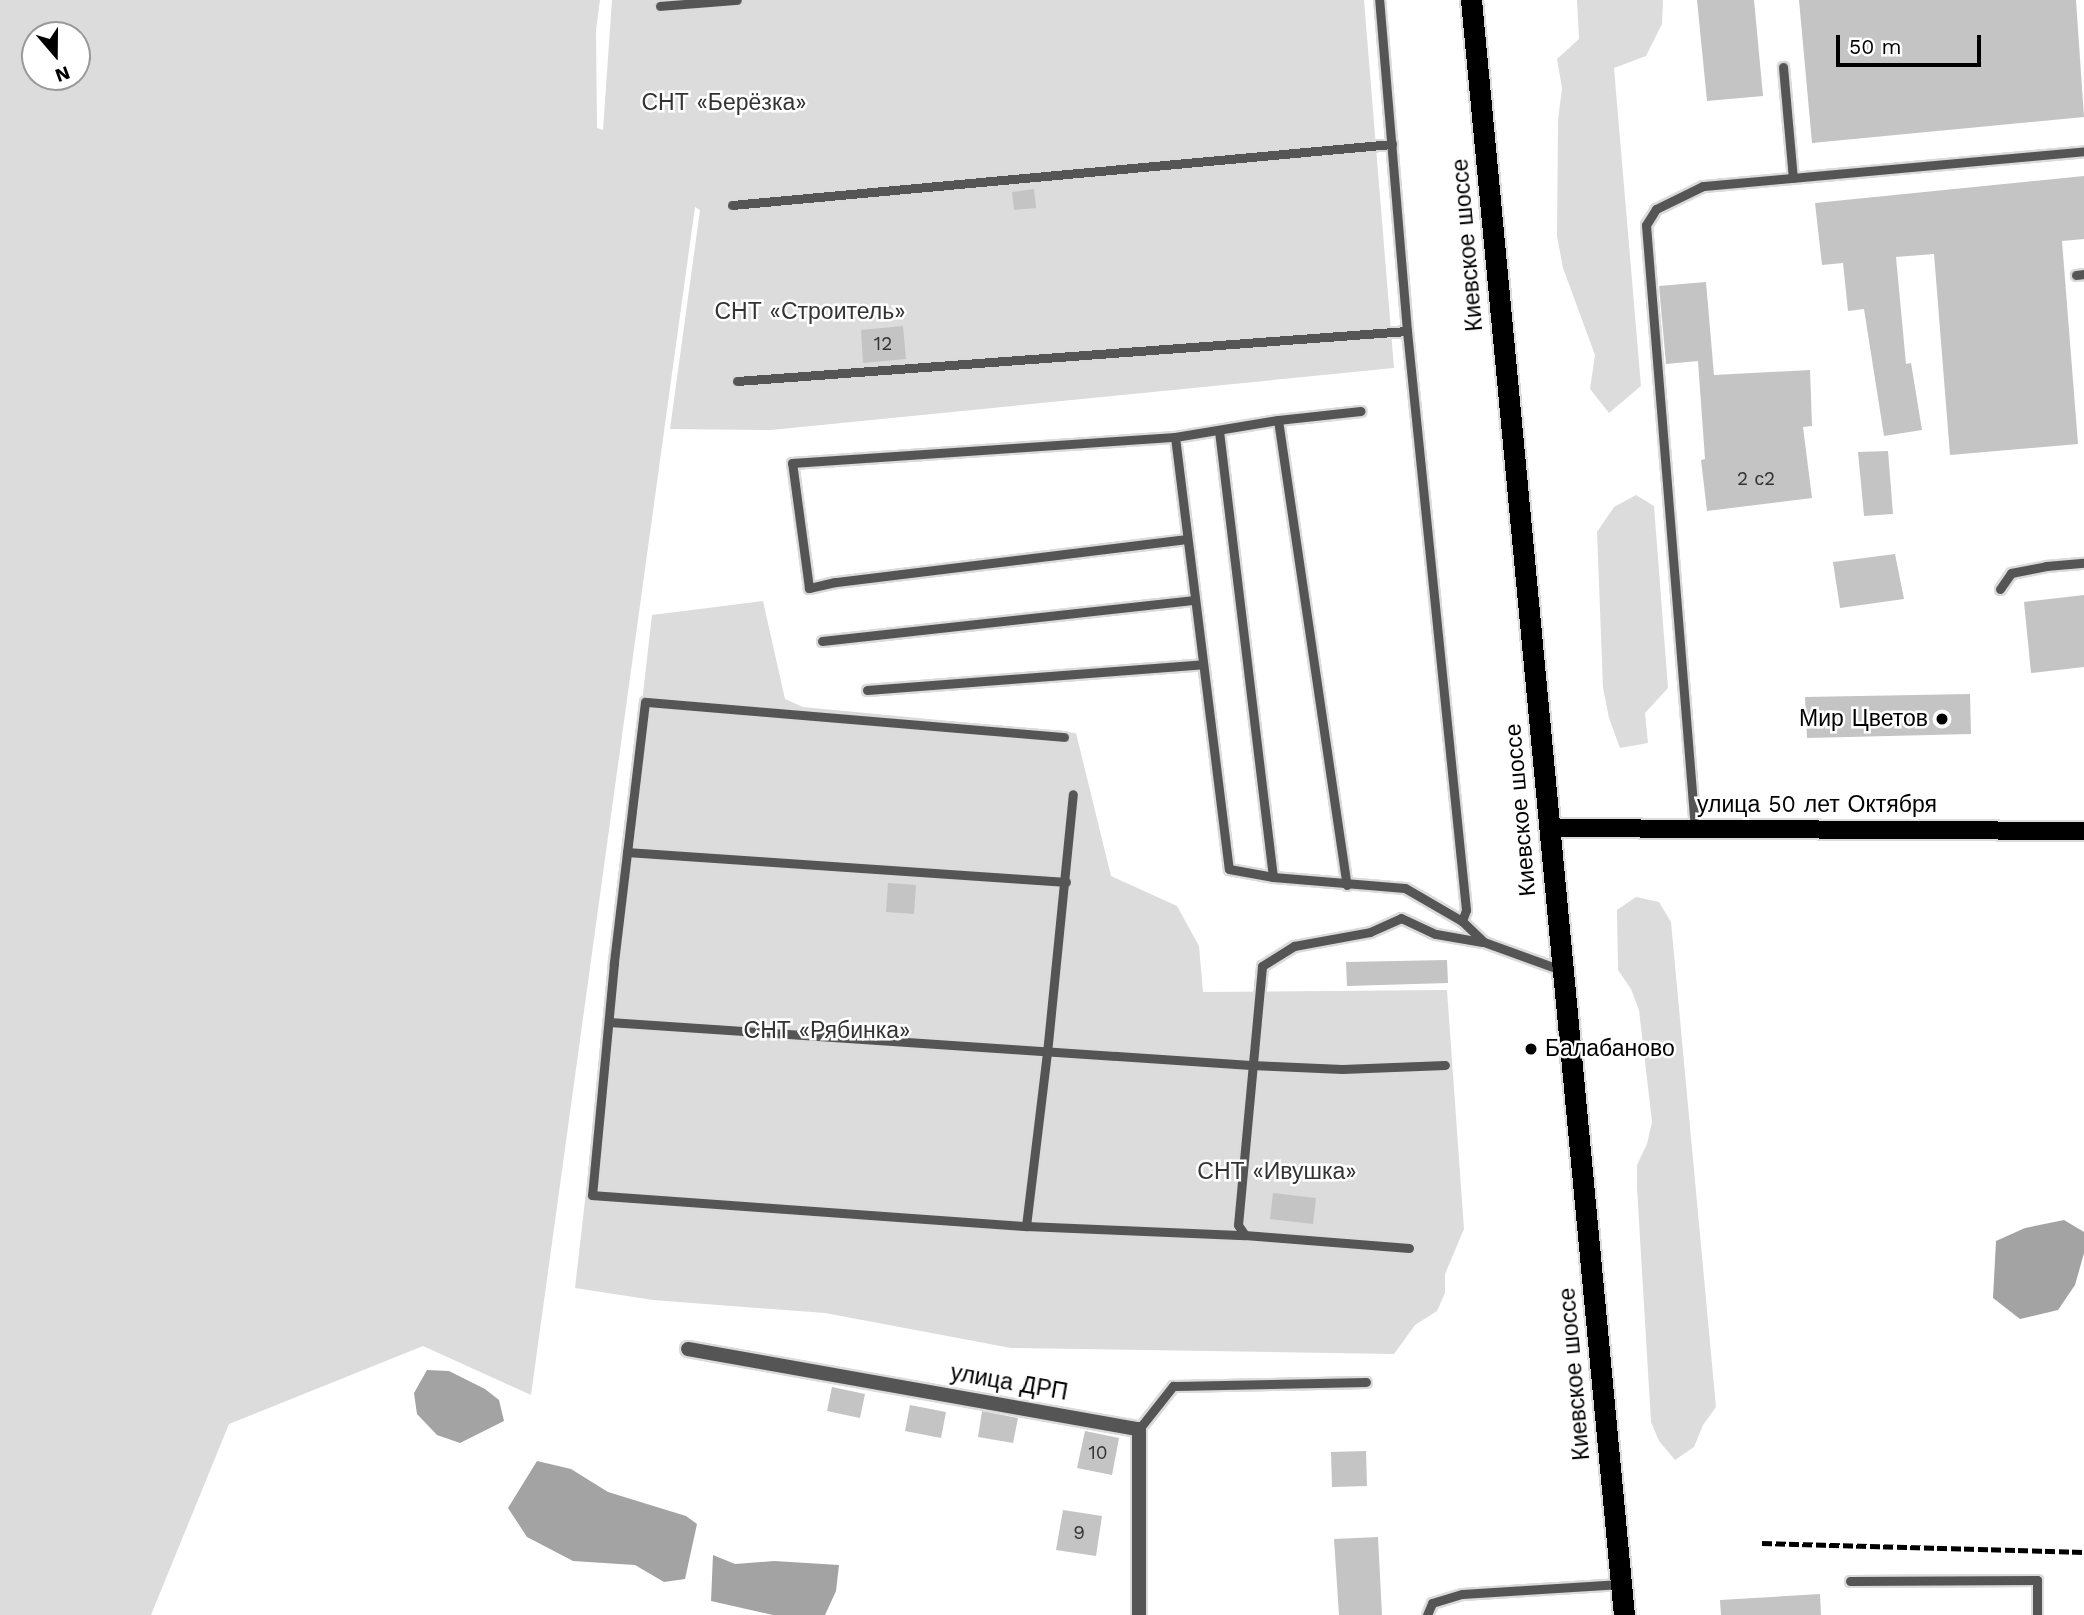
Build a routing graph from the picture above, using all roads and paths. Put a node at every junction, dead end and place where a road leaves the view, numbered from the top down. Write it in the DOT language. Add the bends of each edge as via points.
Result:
graph roads {
  1 [pos="737,0"];
  2 [pos="1379,0"];
  3 [pos="1471,0"];
  4 [pos="660,6"];
  5 [pos="1783,67"];
  6 [pos="1392,144"];
  7 [pos="2084,151"];
  8 [pos="1793,178"];
  9 [pos="732,205"];
  10 [pos="1407,331"];
  11 [pos="737,381"];
  12 [pos="1361,411"];
  13 [pos="1278,420"];
  14 [pos="1219,431"];
  15 [pos="1175,438"];
  16 [pos="1187,539"];
  17 [pos="2084,563"];
  18 [pos="2000,589"];
  19 [pos="1195,600"];
  20 [pos="822,641"];
  21 [pos="1203,664"];
  22 [pos="867,690"];
  23 [pos="1064,737"];
  24 [pos="1073,794"];
  25 [pos="1549,828"];
  26 [pos="1695,829"];
  27 [pos="2084,831"];
  28 [pos="627,852"];
  29 [pos="1273,877"];
  30 [pos="1066,882"];
  31 [pos="1347,885"];
  32 [pos="1462,921"];
  33 [pos="1484,942"];
  34 [pos="1563,970"];
  35 [pos="608,1021"];
  36 [pos="1047,1053"];
  37 [pos="1251,1065"];
  38 [pos="1445,1065"];
  39 [pos="1026,1226"];
  40 [pos="1245,1235"];
  41 [pos="1409,1248"];
  42 [pos="688,1349"];
  43 [pos="1366,1382"];
  44 [pos="1139,1429"];
  45 [pos="1850,1581"];
  46 [pos="1621,1584"];
  47 [pos="1139,1615"];
  48 [pos="1427,1615"];
  49 [pos="1624,1615"];
  50 [pos="2037,1615"];
  1 -- 4 [label="lane"];
  2 -- 6 [label="lane"];
  3 -- 25 [label="highway, Киевское шоссе"];
  5 -- 8 [label="lane"];
  6 -- 9 [label="lane"];
  6 -- 10 [label="lane"];
  7 -- 8 [label="lane"];
  8 -- 26 [label="lane" via="1703,186 1656,209 1646,225"];
  10 -- 11 [label="lane"];
  10 -- 32 [label="lane" via="1466,911"];
  12 -- 13 [label="lane"];
  13 -- 14 [label="lane"];
  13 -- 31 [label="lane"];
  14 -- 15 [label="lane"];
  14 -- 29 [label="lane"];
  15 -- 16 [label="lane"];
  15 -- 16 [label="lane" via="792,463 809,588"];
  16 -- 19 [label="lane"];
  17 -- 18 [label="lane" via="2011,573"];
  19 -- 20 [label="lane"];
  19 -- 21 [label="lane"];
  21 -- 22 [label="lane"];
  21 -- 29 [label="lane" via="1229,869"];
  23 -- 28 [label="lane" via="645,702"];
  24 -- 30 [label="lane"];
  25 -- 26 [label="main road, улица 50 лет Октября"];
  25 -- 34 [label="highway, Киевское шоссе"];
  26 -- 27 [label="main road, улица 50 лет Октября"];
  28 -- 30 [label="lane"];
  28 -- 35 [label="lane"];
  29 -- 31 [label="lane" via="1325,879"];
  30 -- 36 [label="lane"];
  31 -- 32 [label="lane" via="1405,888"];
  32 -- 33 [label="lane"];
  33 -- 34 [label="lane"];
  33 -- 37 [label="lane" via="1436,934 1401,918 1370,932 1294,946 1262,966"];
  34 -- 46 [label="highway, Киевское шоссе"];
  35 -- 36 [label="lane"];
  35 -- 39 [label="lane" via="592,1195"];
  36 -- 37 [label="lane"];
  36 -- 39 [label="lane"];
  37 -- 38 [label="lane" via="1342,1069"];
  37 -- 40 [label="lane" via="1238,1225"];
  39 -- 40 [label="lane"];
  40 -- 41 [label="lane"];
  42 -- 44 [label="street, улица ДРП"];
  43 -- 44 [label="lane" via="1173,1386"];
  44 -- 47 [label="street"];
  45 -- 50 [label="lane" via="2037,1580"];
  46 -- 48 [label="lane" via="1462,1594 1432,1602"];
  46 -- 49 [label="highway, Киевское шоссе"];
}
